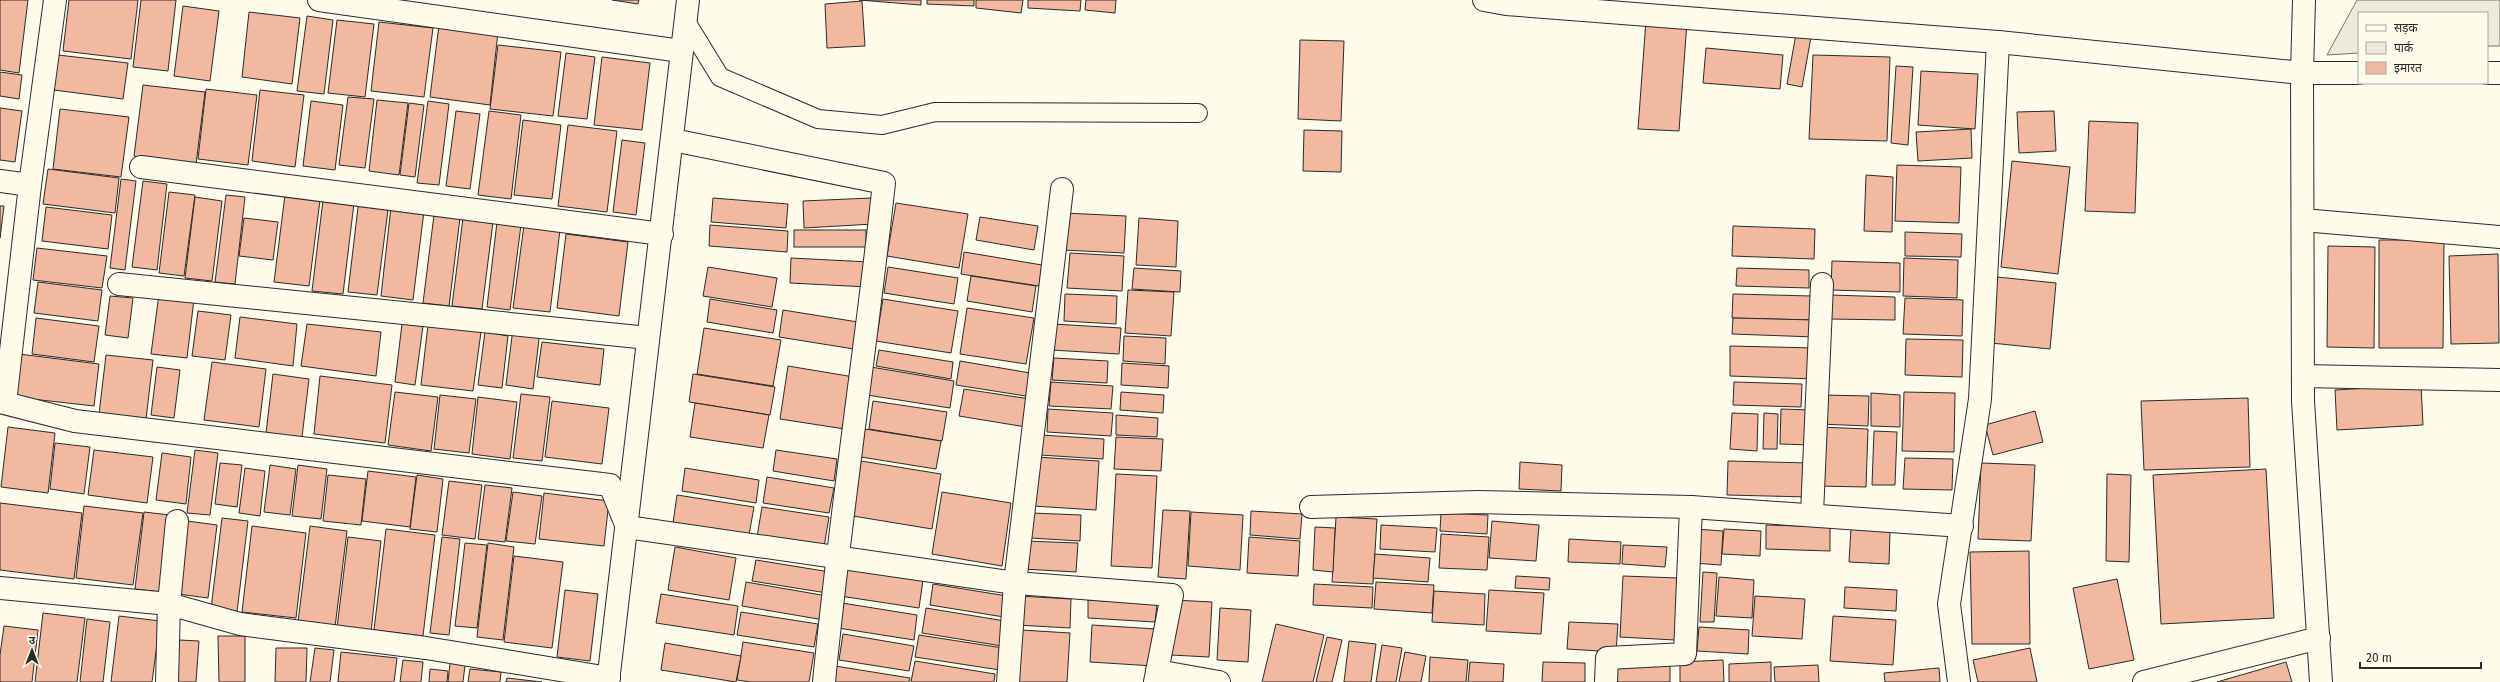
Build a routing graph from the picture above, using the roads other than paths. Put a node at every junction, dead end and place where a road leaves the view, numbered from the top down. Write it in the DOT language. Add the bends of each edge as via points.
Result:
graph roads {
  1 [pos="55,0"];
  2 [pos="320,0"];
  3 [pos="1484,0"];
  4 [pos="2304,0"];
  5 [pos="687,10"];
  6 [pos="1998,42"];
  7 [pos="680,50"];
  8 [pos="2302,73"];
  9 [pos="2358,73"];
  10 [pos="2488,73"];
  11 [pos="2500,73"];
  12 [pos="1198,113"];
  13 [pos="673,140"];
  14 [pos="141,167"];
  15 [pos="0,181"];
  16 [pos="30,185"];
  17 [pos="1062,189"];
  18 [pos="2302,220"];
  19 [pos="662,234"];
  20 [pos="2500,237"];
  21 [pos="119,284"];
  22 [pos="1822,284"];
  23 [pos="648,338"];
  24 [pos="2303,376"];
  25 [pos="2500,380"];
  26 [pos="2,402"];
  27 [pos="1311,507"];
  28 [pos="1691,507"];
  29 [pos="1812,514"];
  30 [pos="177,521"];
  31 [pos="1962,526"];
  32 [pos="627,528"];
  33 [pos="836,558"];
  34 [pos="1015,583"];
  35 [pos="0,588"];
  36 [pos="168,604"];
  37 [pos="2319,638"];
  38 [pos="1156,677"];
  39 [pos="608,680"];
  40 [pos="167,682"];
  41 [pos="824,682"];
  42 [pos="1008,682"];
  43 [pos="1219,682"];
  44 [pos="1606,682"];
  45 [pos="1958,682"];
  46 [pos="2144,682"];
  47 [pos="2321,682"];
  1 -- 16 [label="street"];
  2 -- 7 [label="street"];
  3 -- 6 [label="street" via="1506,4"];
  4 -- 8 [label="street"];
  5 -- 7 [label="street"];
  5 -- 12 [label="lane" via="720,77 818,119 882,125 935,112"];
  6 -- 8 [label="street"];
  6 -- 31 [label="street" via="1980,399"];
  7 -- 13 [label="street"];
  8 -- 9 [label="street"];
  8 -- 18 [label="street"];
  10 -- 11 [label="street"];
  13 -- 19 [label="street"];
  13 -- 33 [label="street" via="884,183"];
  14 -- 19 [label="street"];
  15 -- 16 [label="street"];
  16 -- 26 [label="street"];
  17 -- 34 [label="street"];
  18 -- 20 [label="street"];
  18 -- 24 [label="street"];
  19 -- 23 [label="street"];
  21 -- 23 [label="street"];
  22 -- 29 [label="street"];
  23 -- 32 [label="street"];
  24 -- 25 [label="street"];
  24 -- 37 [label="street"];
  26 -- 32 [label="street" via="75,421 610,485"];
  27 -- 28 [label="street" via="1478,502"];
  28 -- 29 [label="street"];
  28 -- 44 [label="street" via="1685,654 1607,658"];
  29 -- 31 [label="street"];
  30 -- 36 [label="street"];
  31 -- 45 [label="street" via="1949,604"];
  32 -- 33 [label="street"];
  32 -- 39 [label="street"];
  33 -- 34 [label="street"];
  33 -- 41 [label="street"];
  34 -- 38 [label="street" via="1172,595"];
  34 -- 42 [label="street"];
  35 -- 36 [label="street"];
  36 -- 39 [label="street" via="240,624 426,648"];
  36 -- 40 [label="street"];
  37 -- 46 [label="street"];
  37 -- 47 [label="street"];
  38 -- 43 [label="street"];
}
